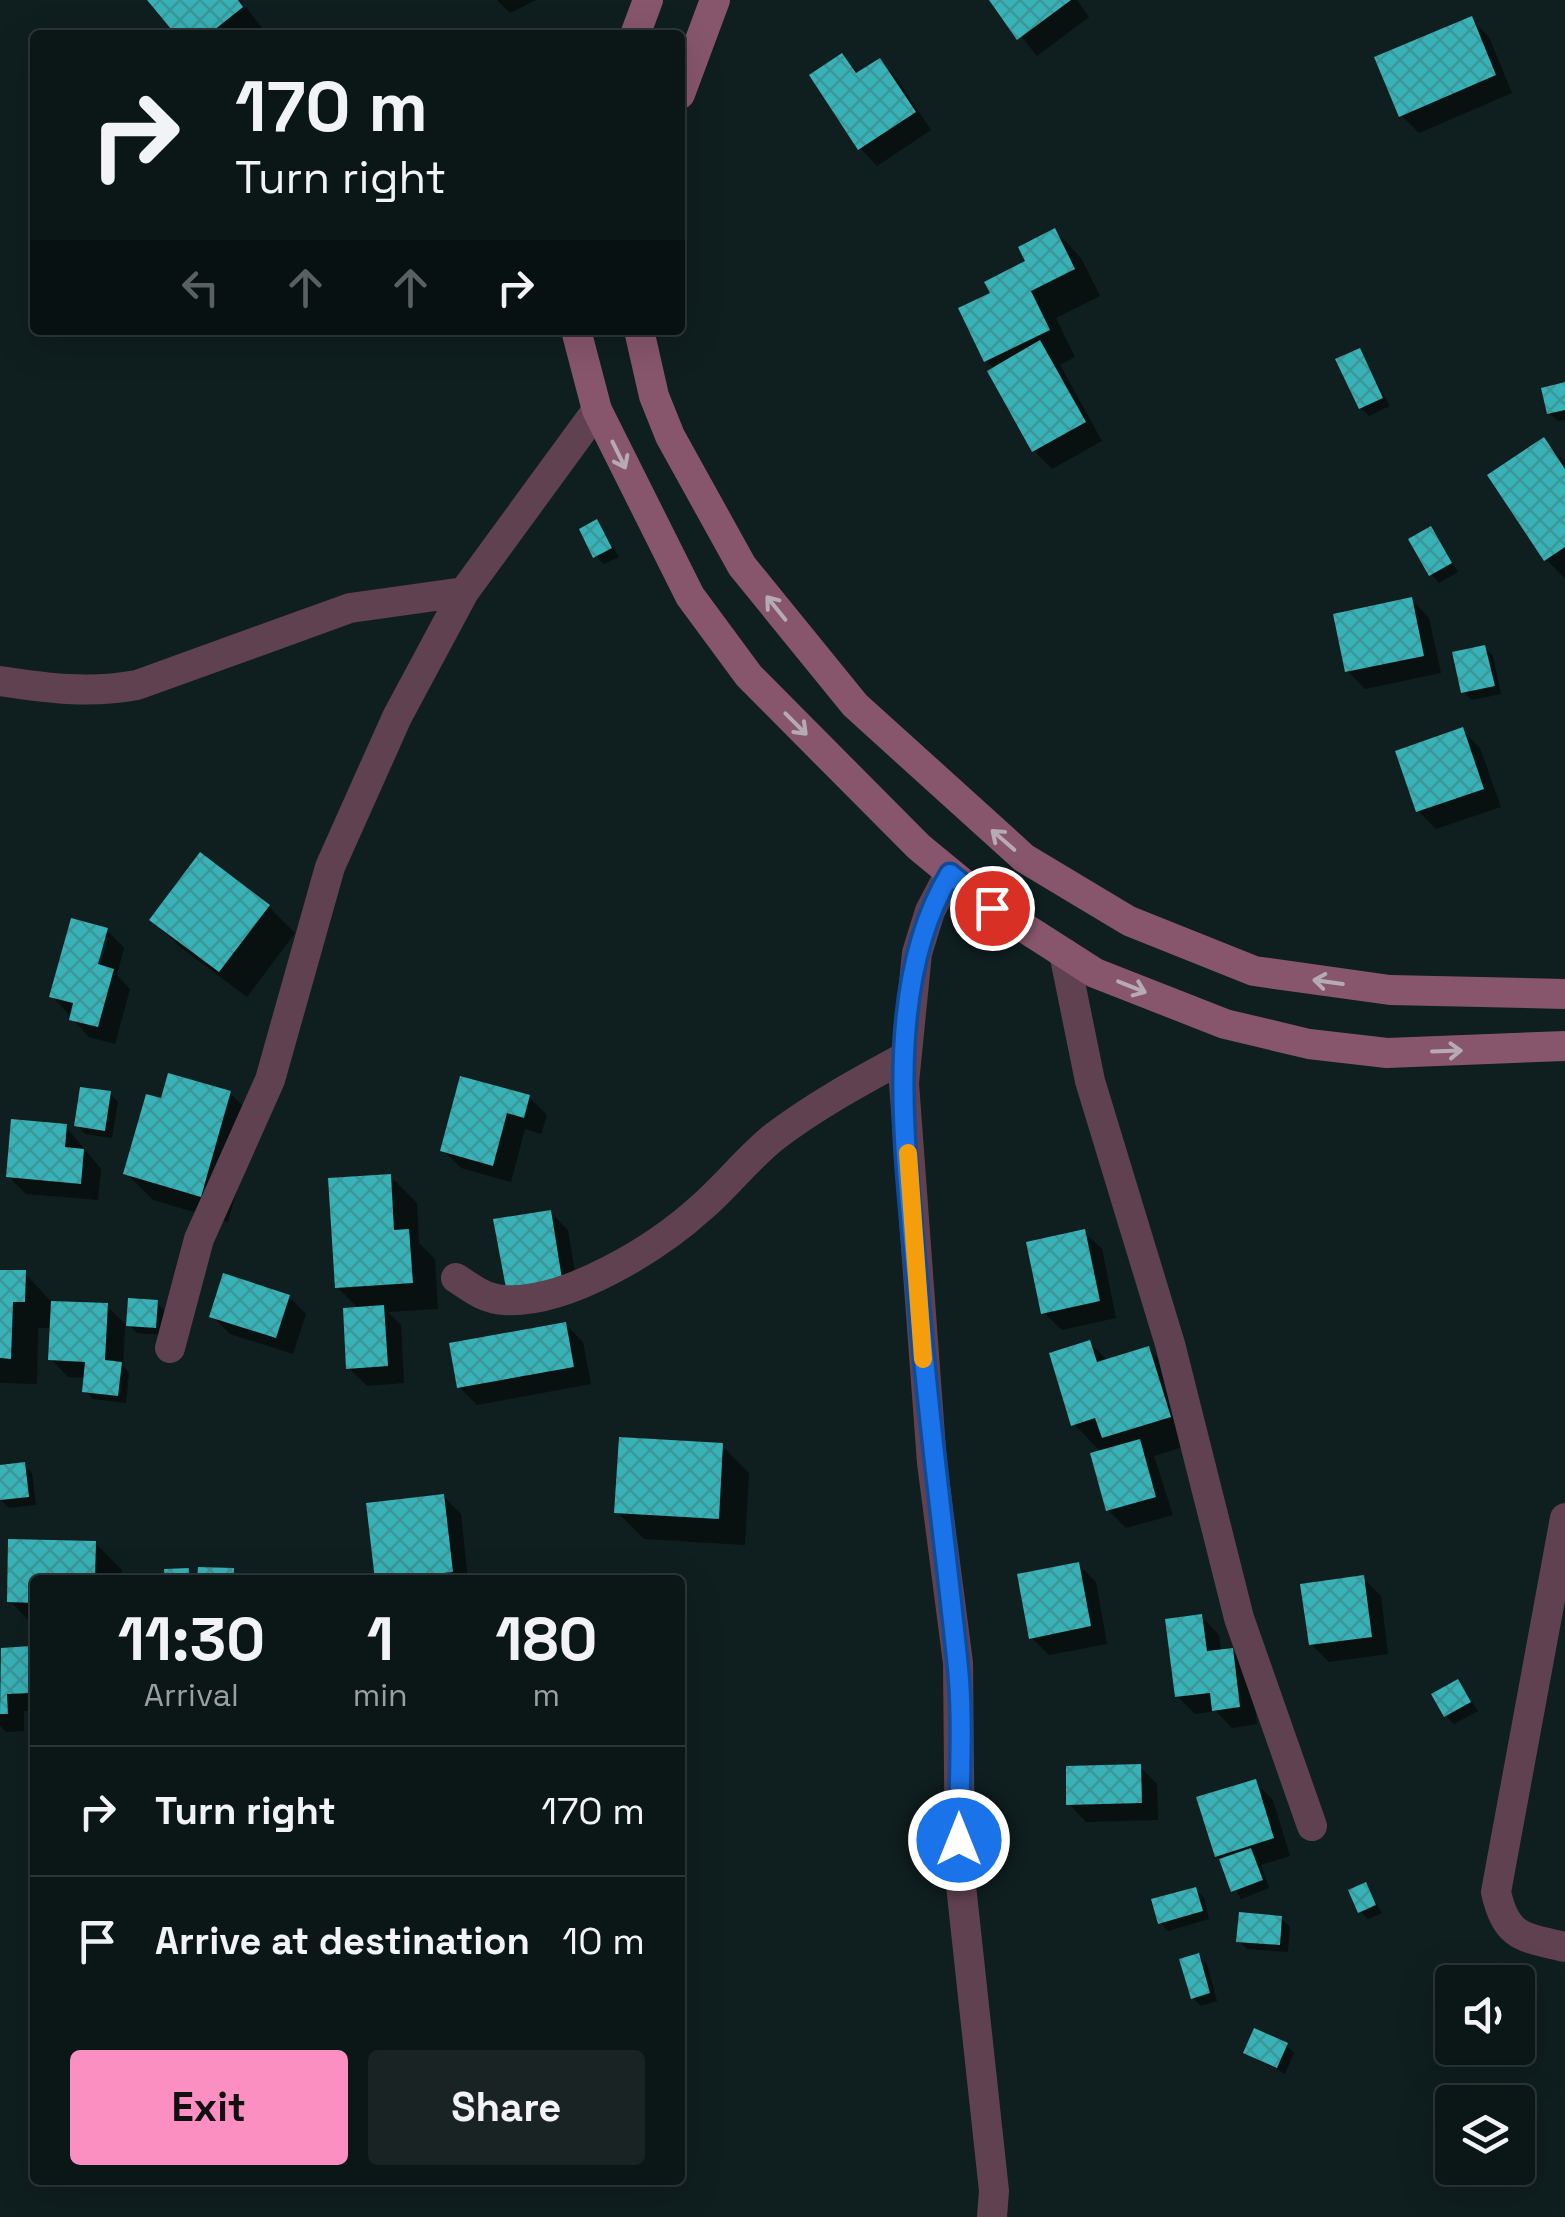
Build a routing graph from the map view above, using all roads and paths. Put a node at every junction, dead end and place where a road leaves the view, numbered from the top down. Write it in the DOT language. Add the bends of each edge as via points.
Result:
graph roads {
  1 [pos="648,0"];
  2 [pos="715,0"];
  3 [pos="637,30"];
  4 [pos="685,81"];
  5 [pos="577,335"];
  6 [pos="639,335"];
  7 [pos="597,410"];
  8 [pos="464,592"];
  9 [pos="0,681"];
  10 [pos="950,874"];
  11 [pos="1064,953"];
  12 [pos="1565,994"];
  13 [pos="1565,1046"];
  14 [pos="905,1058"];
  15 [pos="456,1278"];
  16 [pos="170,1348"];
  17 [pos="1565,1518"];
  18 [pos="1312,1826"];
  19 [pos="1565,1947"];
  20 [pos="992,2217"];
  1 -- 3 [label="street"];
  2 -- 4 [label="street"];
  5 -- 7 [label="street"];
  12 -- 6 [label="street, one-way" via="1390,990 1254,972 1129,922 1024,858 855,705 742,566 670,436"];
  7 -- 8 [label="street"];
  7 -- 10 [label="street, one-way" via="690,596 749,676"];
  8 -- 9 [label="street" via="350,608 137,686 64,691"];
  8 -- 16 [label="street" via="396,717 330,867 270,1080 199,1239"];
  10 -- 11 [label="street"];
  10 -- 14 [label="street" via="917,953"];
  11 -- 13 [label="street, one-way" via="1095,973 1225,1024 1309,1044 1387,1054"];
  11 -- 18 [label="street" via="1090,1081 1170,1344 1239,1618"];
  14 -- 15 [label="street" via="826,1099 770,1140 699,1210 608,1273 533,1298 504,1300"];
  14 -- 20 [label="street" via="932,1463 958,1664 960,1876"];
  17 -- 19 [label="street" via="1496,1892 1502,1920 1522,1937"];
}
